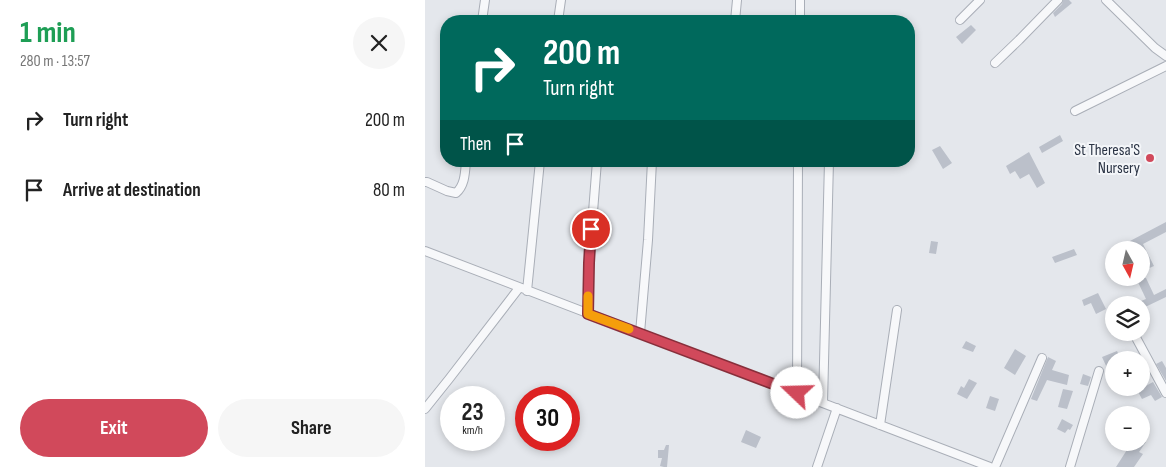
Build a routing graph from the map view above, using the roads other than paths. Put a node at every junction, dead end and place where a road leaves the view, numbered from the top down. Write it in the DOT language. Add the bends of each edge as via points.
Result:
graph roads {
  1 [pos="485,0"];
  2 [pos="561,0"];
  3 [pos="737,0"];
  4 [pos="801,0"];
  5 [pos="980,0"];
  6 [pos="1058,0"];
  7 [pos="1106,0"];
  8 [pos="483,15"];
  9 [pos="559,15"];
  10 [pos="736,15"];
  11 [pos="800,15"];
  12 [pos="960,20"];
  13 [pos="1166,56"];
  14 [pos="995,63"];
  15 [pos="1166,66"];
  16 [pos="1075,111"];
  17 [pos="465,167"];
  18 [pos="539,167"];
  19 [pos="597,167"];
  20 [pos="652,167"];
  21 [pos="798,167"];
  22 [pos="829,167"];
  23 [pos="425,182"];
  24 [pos="425,252"];
  25 [pos="519,288"];
  26 [pos="527,291"];
  27 [pos="897,310"];
  28 [pos="588,314"];
  29 [pos="640,333"];
  30 [pos="1138,341"];
  31 [pos="1042,358"];
  32 [pos="1099,371"];
  33 [pos="797,393"];
  34 [pos="1166,393"];
  35 [pos="823,403"];
  36 [pos="837,408"];
  37 [pos="425,409"];
  38 [pos="880,425"];
  39 [pos="817,467"];
  40 [pos="990,467"];
  41 [pos="995,467"];
  42 [pos="1070,467"];
  1 -- 8 [label="street"];
  2 -- 9 [label="street"];
  3 -- 10 [label="street"];
  4 -- 11 [label="street"];
  5 -- 12 [label="street"];
  6 -- 14 [label="street"];
  7 -- 13 [label="street"];
  15 -- 16 [label="street"];
  17 -- 23 [label="street" via="463,184 456,193"];
  18 -- 26 [label="street"];
  19 -- 28 [label="street"];
  20 -- 29 [label="street"];
  21 -- 33 [label="street"];
  22 -- 35 [label="street"];
  24 -- 25 [label="street"];
  25 -- 26 [label="street"];
  25 -- 37 [label="street"];
  26 -- 28 [label="street"];
  27 -- 38 [label="street"];
  28 -- 29 [label="street"];
  29 -- 33 [label="street"];
  30 -- 34 [label="street"];
  31 -- 41 [label="street"];
  32 -- 42 [label="street"];
  33 -- 35 [label="street"];
  35 -- 36 [label="street"];
  36 -- 38 [label="street"];
  36 -- 39 [label="street"];
  38 -- 40 [label="street"];
}
